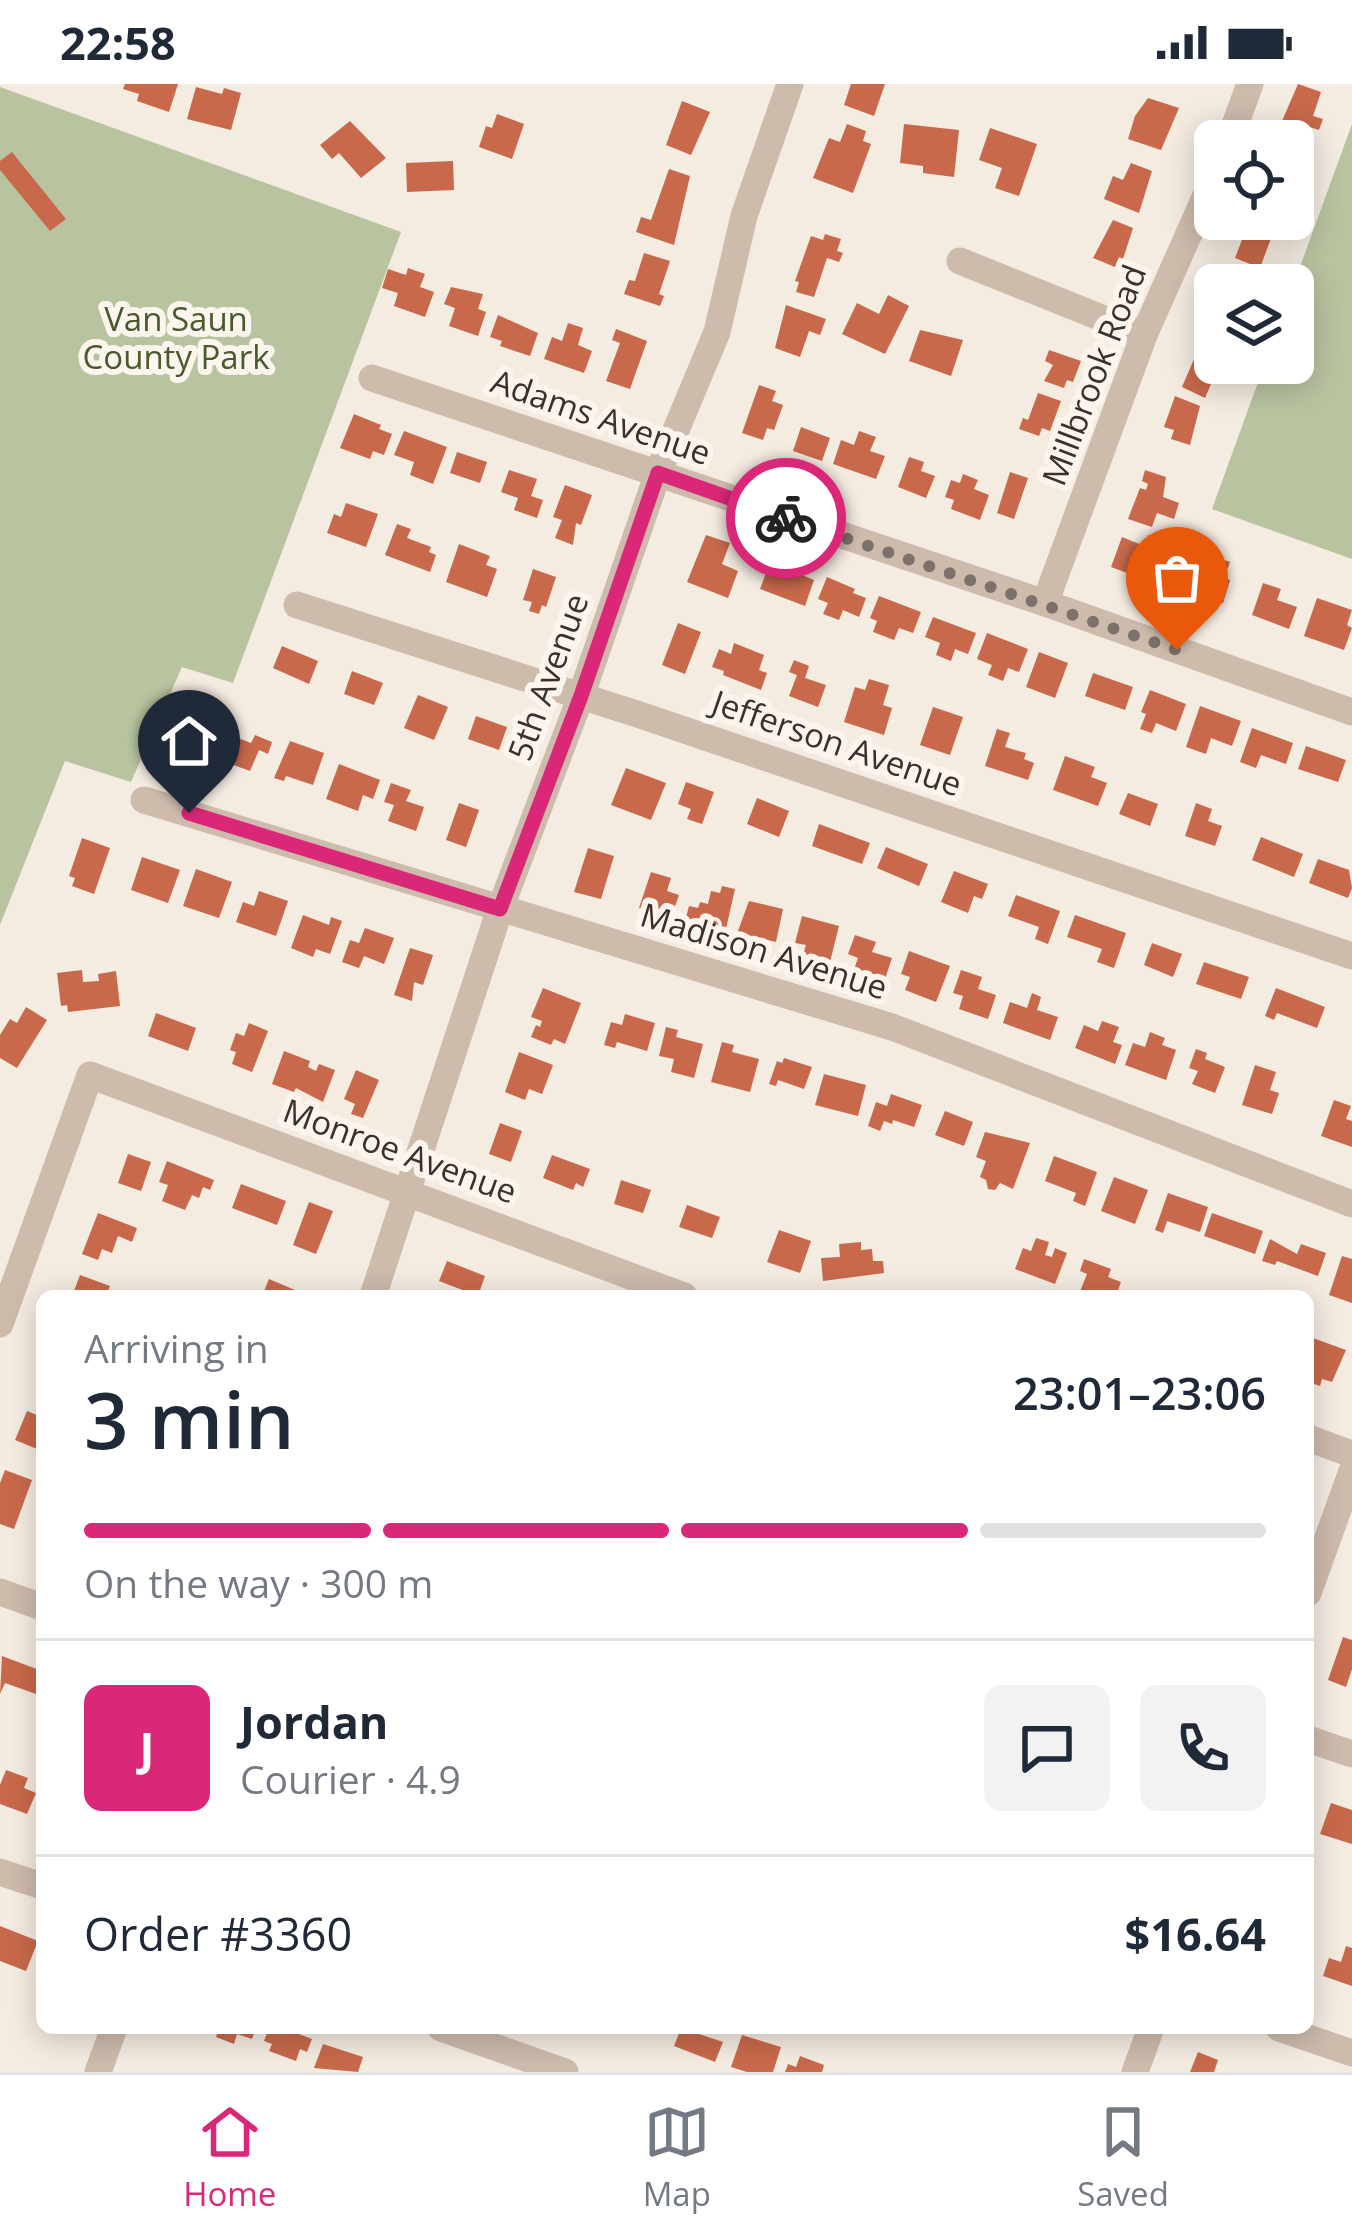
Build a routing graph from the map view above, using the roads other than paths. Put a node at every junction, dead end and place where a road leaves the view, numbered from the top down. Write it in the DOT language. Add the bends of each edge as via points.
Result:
graph roads {
  1 [pos="790,84"];
  2 [pos="1250,84"];
  3 [pos="1236,120"];
  4 [pos="1194,222"];
  5 [pos="961,261"];
  6 [pos="1144,334"];
  7 [pos="372,378"];
  8 [pos="658,473"];
  9 [pos="1045,603"];
  10 [pos="297,605"];
  11 [pos="581,696"];
  12 [pos="1352,712"];
  13 [pos="144,800"];
  14 [pos="500,909"];
  15 [pos="1352,956"];
  16 [pos="410,1192"];
  17 [pos="1352,1204"];
  18 [pos="376,1290"];
  19 [pos="668,1290"];
  20 [pos="0,1324"];
  21 [pos="1314,1440"];
  22 [pos="1352,1454"];
  23 [pos="1352,1471"];
  24 [pos="1314,1576"];
  25 [pos="0,1592"];
  26 [pos="36,1605"];
  27 [pos="1314,1741"];
  28 [pos="1352,1754"];
  29 [pos="0,1872"];
  30 [pos="36,1884"];
  31 [pos="112,2034"];
  32 [pos="458,2034"];
  33 [pos="1149,2034"];
  34 [pos="1297,2034"];
  35 [pos="1352,2053"];
  36 [pos="98,2072"];
  37 [pos="565,2072"];
  38 [pos="1136,2072"];
  1 -- 8 [label="street, 5th Avenue" via="744,216 717,332"];
  2 -- 3 [label="street"];
  4 -- 6 [label="street, Millbrook Road"];
  5 -- 6 [label="street"];
  6 -- 9 [label="street, Millbrook Road"];
  7 -- 8 [label="street, Adams Avenue"];
  8 -- 9 [label="street, Adams Avenue"];
  8 -- 11 [label="street, 5th Avenue"];
  9 -- 12 [label="street, Adams Avenue"];
  10 -- 11 [label="street, Jefferson Avenue"];
  11 -- 14 [label="street, 5th Avenue"];
  11 -- 15 [label="street, Jefferson Avenue"];
  13 -- 14 [label="street, Madison Avenue"];
  14 -- 16 [label="street, 5th Avenue"];
  14 -- 17 [label="street, Madison Avenue" via="892,1027"];
  16 -- 18 [label="street, 5th Avenue"];
  16 -- 19 [label="street, Monroe Avenue"];
  16 -- 20 [label="street, Monroe Avenue" via="90,1075"];
  21 -- 22 [label="street"];
  23 -- 24 [label="street"];
  25 -- 26 [label="street"];
  27 -- 28 [label="street"];
  29 -- 30 [label="street"];
  31 -- 36 [label="street"];
  32 -- 37 [label="street"];
  33 -- 38 [label="street"];
  34 -- 35 [label="street"];
}
